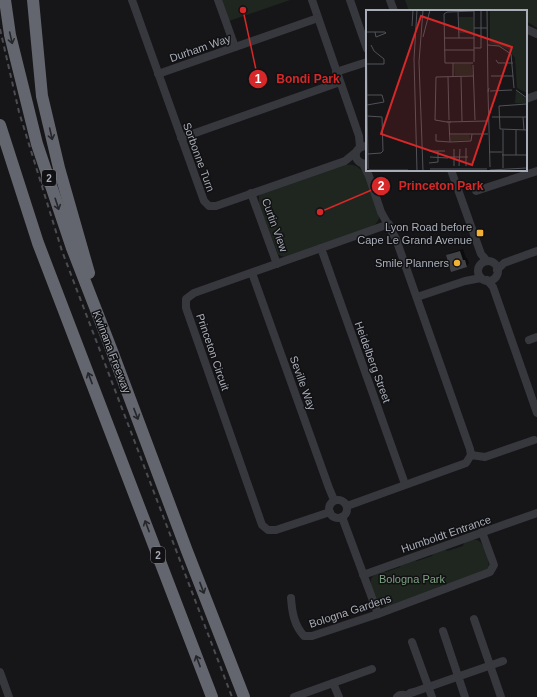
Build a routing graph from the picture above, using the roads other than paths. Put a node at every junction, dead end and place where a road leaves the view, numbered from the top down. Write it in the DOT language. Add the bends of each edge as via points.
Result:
graph roads {
  1 [pos="5,0"];
  2 [pos="33,0"];
  3 [pos="132,0"];
  4 [pos="218,0"];
  5 [pos="312,0"];
  6 [pos="350,0"];
  7 [pos="390,0"];
  8 [pos="394,10"];
  9 [pos="318,18"];
  10 [pos="527,29"];
  11 [pos="537,34"];
  12 [pos="366,46"];
  13 [pos="235,47"];
  14 [pos="366,62"];
  15 [pos="336,72"];
  16 [pos="158,74"];
  17 [pos="340,82"];
  18 [pos="537,95"];
  19 [pos="527,99"];
  20 [pos="0,125"];
  21 [pos="181,138"];
  22 [pos="0,150"];
  23 [pos="363,154"];
  24 [pos="537,170"];
  25 [pos="451,171"];
  26 [pos="370,173"];
  27 [pos="476,191"];
  28 [pos="251,193"];
  29 [pos="389,224"];
  30 [pos="38,244"];
  31 [pos="321,248"];
  32 [pos="537,251"];
  33 [pos="277,264"];
  34 [pos="485,264"];
  35 [pos="504,264"];
  36 [pos="252,273"];
  37 [pos="496,273"];
  38 [pos="484,279"];
  39 [pos="465,281"];
  40 [pos="493,287"];
  41 [pos="417,297"];
  42 [pos="537,337"];
  43 [pos="529,340"];
  44 [pos="112,351"];
  45 [pos="537,413"];
  46 [pos="534,440"];
  47 [pos="471,455"];
  48 [pos="405,484"];
  49 [pos="334,500"];
  50 [pos="347,506"];
  51 [pos="330,512"];
  52 [pos="537,513"];
  53 [pos="342,517"];
  54 [pos="482,532"];
  55 [pos="363,575"];
  56 [pos="291,598"];
  57 [pos="378,614"];
  58 [pos="474,620"];
  59 [pos="443,631"];
  60 [pos="412,642"];
  61 [pos="503,661"];
  62 [pos="490,666"];
  63 [pos="372,669"];
  64 [pos="0,672"];
  65 [pos="458,677"];
  66 [pos="333,683"];
  67 [pos="428,687"];
  68 [pos="9,697"];
  69 [pos="212,697"];
  70 [pos="244,697"];
  71 [pos="294,697"];
  72 [pos="339,697"];
  73 [pos="397,697"];
  74 [pos="408,697"];
  75 [pos="432,697"];
  76 [pos="465,697"];
  77 [pos="501,697"];
  1 -- 44 [label="highway, Kwinana Freeway / 2, one-way" via="10,35 37,144 72,248"];
  2 -- 44 [label="highway, 2, one-way" via="42,96 59,168"];
  3 -- 16 [label="street, Sorbonne Turn"];
  4 -- 13 [label="street"];
  5 -- 9 [label="street"];
  6 -- 12 [label="street"];
  7 -- 8 [label="street"];
  9 -- 13 [label="street, Durham Way"];
  9 -- 15 [label="street"];
  10 -- 11 [label="street"];
  13 -- 16 [label="street, Durham Way"];
  14 -- 15 [label="street"];
  15 -- 17 [label="street"];
  16 -- 21 [label="street, Sorbonne Turn"];
  17 -- 21 [label="street"];
  17 -- 23 [label="street"];
  18 -- 19 [label="street"];
  20 -- 30 [label="highway, 2"];
  21 -- 28 [label="street, Sorbonne Turn" via="204,201 209,206 216,206"];
  22 -- 30 [label="highway, 2"];
  23 -- 28 [label="street, Sorbonne Turn"];
  24 -- 27 [label="street"];
  25 -- 34 [label="street"];
  26 -- 29 [label="street" via="382,212"];
  28 -- 33 [label="street, Curtin View"];
  29 -- 31 [label="street, Princeton Circuit"];
  29 -- 41 [label="street"];
  69 -- 30 [label="highway, 2, one-way"];
  31 -- 33 [label="street, Princeton Circuit"];
  31 -- 48 [label="street, Heidelberg Street"];
  32 -- 35 [label="street"];
  33 -- 36 [label="street, Princeton Circuit"];
  34 -- 35 [label="street"];
  34 -- 37 [label="street" via="497,267"];
  34 -- 38 [label="street" via="478,272"];
  34 -- 39 [label="street"];
  35 -- 37 [label="street"];
  36 -- 49 [label="street, Seville Way"];
  36 -- 51 [label="street, Princeton Circuit" via="194,293 186,299 186,308 262,525 268,530 276,530"];
  37 -- 38 [label="street" via="494,278"];
  37 -- 40 [label="street"];
  38 -- 39 [label="street"];
  38 -- 40 [label="street"];
  39 -- 41 [label="street"];
  40 -- 45 [label="street"];
  41 -- 47 [label="street"];
  42 -- 43 [label="street"];
  44 -- 70 [label="highway, Kwinana Freeway / 2, one-way"];
  46 -- 47 [label="street" via="485,457"];
  47 -- 48 [label="street" via="466,462"];
  48 -- 50 [label="street"];
  49 -- 50 [label="street" via="339,499"];
  49 -- 51 [label="street" via="330,504"];
  50 -- 53 [label="street" via="348,510"];
  51 -- 53 [label="street" via="333,516"];
  52 -- 54 [label="street, Humboldt Entrance"];
  53 -- 55 [label="street"];
  54 -- 55 [label="street, Humboldt Entrance"];
  54 -- 57 [label="street, Bologna Gardens" via="494,565 490,572"];
  55 -- 57 [label="street"];
  56 -- 57 [label="street, Bologna Gardens" via="292,612 298,629 304,636 312,636"];
  58 -- 62 [label="street"];
  59 -- 65 [label="street"];
  60 -- 67 [label="street"];
  61 -- 62 [label="street"];
  62 -- 65 [label="street"];
  62 -- 77 [label="street"];
  63 -- 66 [label="street"];
  64 -- 68 [label="street"];
  65 -- 67 [label="street"];
  65 -- 76 [label="street"];
  66 -- 71 [label="street"];
  66 -- 72 [label="street"];
  67 -- 74 [label="street" via="410,693"];
  67 -- 75 [label="street"];
  73 -- 74 [label="street" via="402,694"];
}
